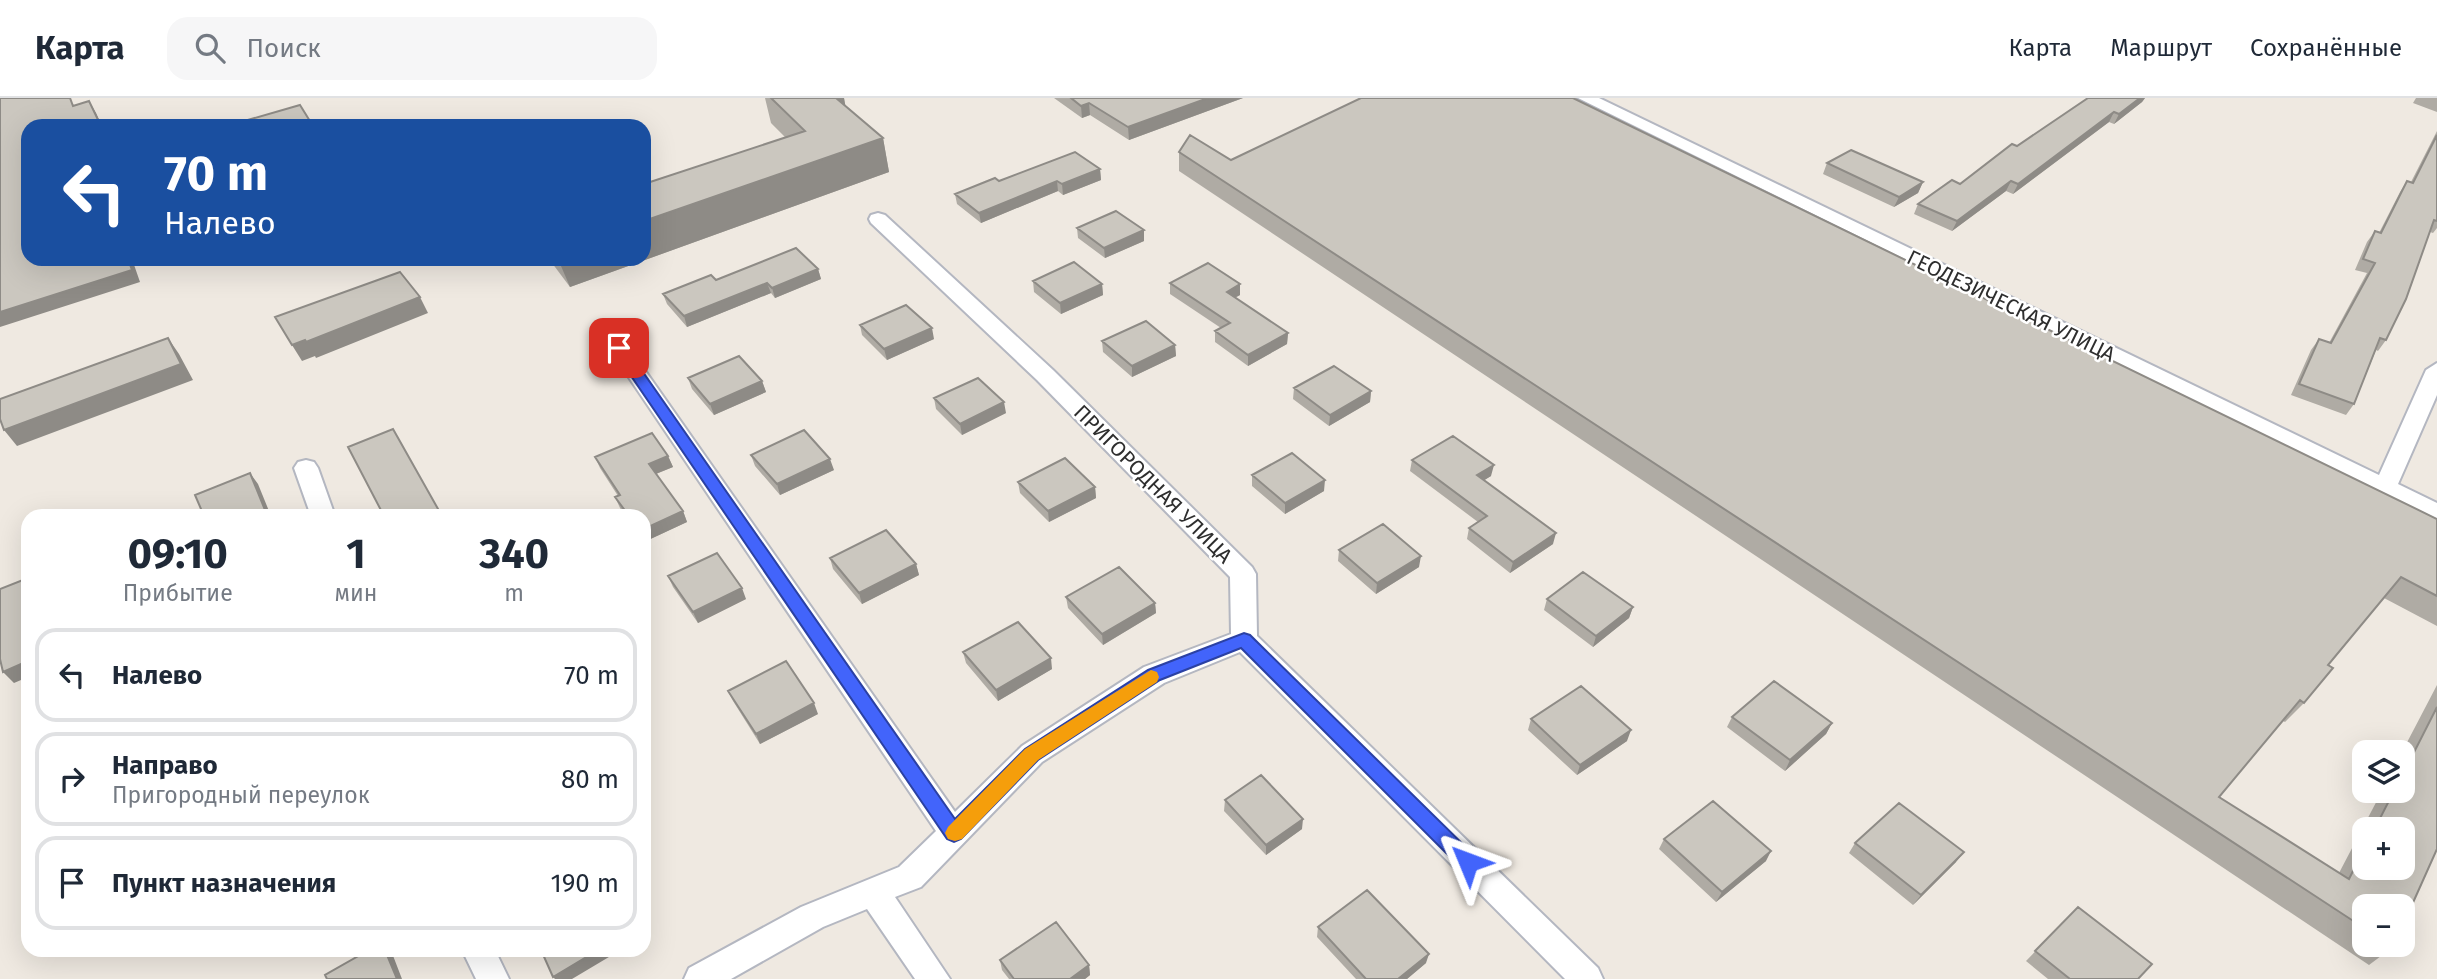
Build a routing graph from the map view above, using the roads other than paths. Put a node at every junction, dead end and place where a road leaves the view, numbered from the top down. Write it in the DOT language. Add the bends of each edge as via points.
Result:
graph roads {
  1 [pos="1586,98"];
  2 [pos="878,219"];
  3 [pos="604,326"];
  4 [pos="2437,370"];
  5 [pos="306,468"];
  6 [pos="2385,488"];
  7 [pos="321,509"];
  8 [pos="2437,513"];
  9 [pos="1244,640"];
  10 [pos="954,834"];
  11 [pos="875,894"];
  12 [pos="482,957"];
  13 [pos="493,979"];
  14 [pos="700,979"];
  15 [pos="934,979"];
  16 [pos="1587,979"];
  1 -- 6 [label="street, ГЕОДЕЗИЧЕСКАЯ УЛИЦА"];
  2 -- 9 [label="street, ПРИГОРОДНАЯ УЛИЦА" via="1045,375 1243,574"];
  3 -- 10 [label="street"];
  4 -- 6 [label="street"];
  5 -- 7 [label="street"];
  6 -- 8 [label="street, ГЕОДЕЗИЧЕСКАЯ УЛИЦА"];
  9 -- 10 [label="street" via="1154,675 1032,754"];
  9 -- 16 [label="street"];
  10 -- 11 [label="street" via="910,877"];
  11 -- 14 [label="street" via="812,917"];
  11 -- 15 [label="street"];
  12 -- 13 [label="street"];
}
